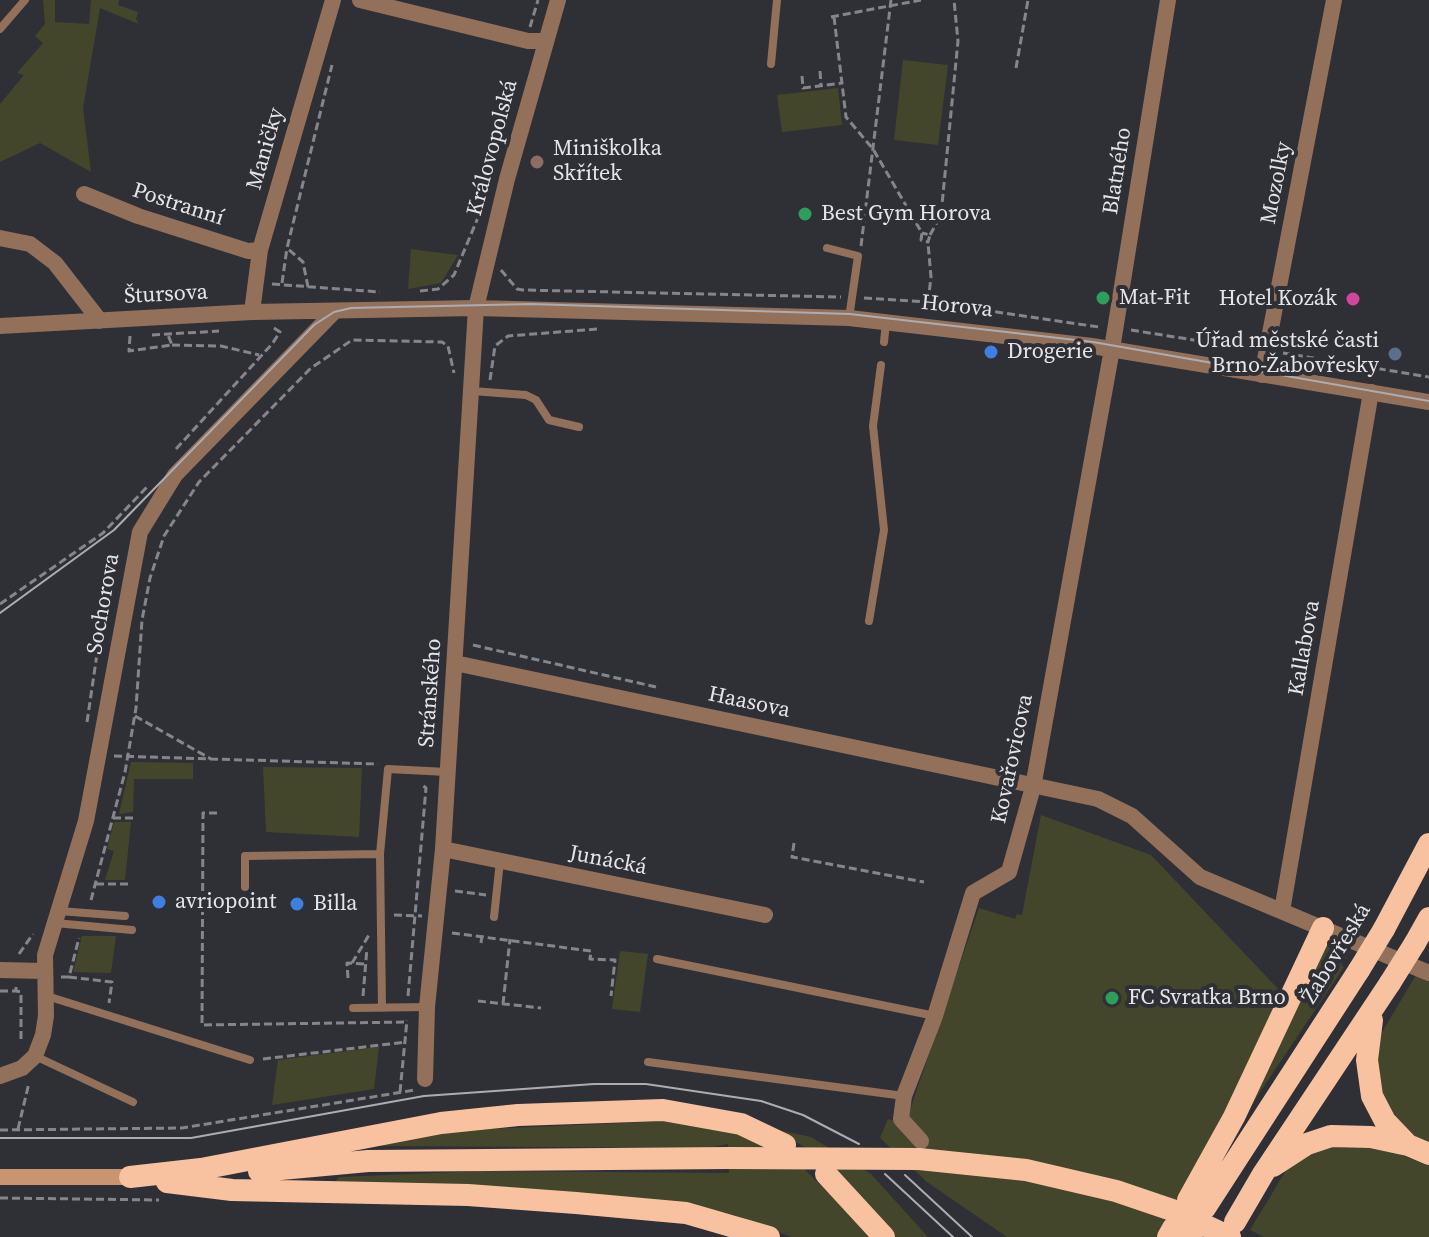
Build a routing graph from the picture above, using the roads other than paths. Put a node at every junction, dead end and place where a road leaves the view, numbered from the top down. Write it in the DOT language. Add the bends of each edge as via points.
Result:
graph roads {
  1 [pos="25,0"];
  2 [pos="333,0"];
  3 [pos="360,0"];
  4 [pos="558,0"];
  5 [pos="777,0"];
  6 [pos="1168,0"];
  7 [pos="1334,0"];
  8 [pos="0,29"];
  9 [pos="546,41"];
  10 [pos="771,64"];
  11 [pos="84,194"];
  12 [pos="0,238"];
  13 [pos="827,248"];
  14 [pos="260,250"];
  15 [pos="476,308"];
  16 [pos="252,312"];
  17 [pos="334,312"];
  18 [pos="849,318"];
  19 [pos="100,321"];
  20 [pos="887,322"];
  21 [pos="0,326"];
  22 [pos="884,342"];
  23 [pos="1112,349"];
  24 [pos="881,365"];
  25 [pos="1262,375"];
  26 [pos="471,391"];
  27 [pos="1371,392"];
  28 [pos="1429,402"];
  29 [pos="579,427"];
  30 [pos="869,621"];
  31 [pos="455,663"];
  32 [pos="448,772"];
  33 [pos="1033,787"];
  34 [pos="1429,844"];
  35 [pos="443,849"];
  36 [pos="380,854"];
  37 [pos="500,861"];
  38 [pos="245,887"];
  39 [pos="1282,911"];
  40 [pos="765,915"];
  41 [pos="125,916"];
  42 [pos="57,917"];
  43 [pos="494,917"];
  44 [pos="1429,918"];
  45 [pos="1323,928"];
  46 [pos="132,930"];
  47 [pos="657,959"];
  48 [pos="0,970"];
  49 [pos="1429,973"];
  50 [pos="45,975"];
  51 [pos="47,996"];
  52 [pos="427,1007"];
  53 [pos="353,1008"];
  54 [pos="382,1008"];
  55 [pos="1374,1009"];
  56 [pos="935,1016"];
  57 [pos="35,1056"];
  58 [pos="250,1060"];
  59 [pos="648,1062"];
  60 [pos="0,1076"];
  61 [pos="425,1079"];
  62 [pos="904,1096"];
  63 [pos="1274,1097"];
  64 [pos="133,1102"];
  65 [pos="921,1141"];
  66 [pos="785,1145"];
  67 [pos="1408,1145"];
  68 [pos="1429,1154"];
  69 [pos="1207,1169"];
  70 [pos="826,1174"];
  71 [pos="1263,1174"];
  72 [pos="0,1177"];
  73 [pos="130,1177"];
  74 [pos="1232,1230"];
  75 [pos="769,1237"];
  76 [pos="884,1237"];
  1 -- 8 [label="lane"];
  2 -- 14 [label="street, Maničky"];
  3 -- 9 [label="street"];
  4 -- 9 [label="street, Královopolská"];
  5 -- 10 [label="lane"];
  6 -- 23 [label="street, Blatného"];
  7 -- 25 [label="street, Mozolky"];
  9 -- 15 [label="street, Královopolská"];
  11 -- 14 [label="street, Postranní" via="138,216 248,251"];
  12 -- 19 [label="street" via="30,244 55,263"];
  13 -- 18 [label="lane" via="858,256"];
  14 -- 16 [label="street, Maničky"];
  15 -- 17 [label="street, Horova"];
  15 -- 18 [label="street, Horova"];
  15 -- 26 [label="street, Stránského"];
  16 -- 17 [label="street, Štursova"];
  16 -- 19 [label="street, Štursova"];
  17 -- 42 [label="street, Sochorova" via="175,475 140,532 86,821"];
  18 -- 20 [label="street, Horova"];
  19 -- 21 [label="street, Štursova"];
  20 -- 22 [label="lane"];
  20 -- 23 [label="street, Horova"];
  23 -- 25 [label="street, Horova"];
  23 -- 33 [label="street, Kovařovicova"];
  24 -- 30 [label="lane" via="873,426 884,530"];
  25 -- 27 [label="street, Horova"];
  26 -- 29 [label="lane" via="526,395 549,420"];
  26 -- 31 [label="street, Stránského"];
  27 -- 28 [label="street, Horova"];
  27 -- 39 [label="street, Kallabova"];
  31 -- 32 [label="street, Stránského"];
  31 -- 33 [label="street, Haasova"];
  32 -- 35 [label="street, Stránského"];
  32 -- 36 [label="lane" via="388,769"];
  33 -- 39 [label="street, Haasova" via="1098,799 1132,816 1200,877"];
  33 -- 56 [label="street, Kovařovicova" via="1009,872 973,893"];
  34 -- 63 [label="highway, Žabovřeská, bridge" via="1359,970"];
  35 -- 37 [label="street, Junácká"];
  35 -- 52 [label="street, Stránského"];
  36 -- 38 [label="lane" via="245,856"];
  36 -- 54 [label="lane"];
  37 -- 40 [label="street, Junácká"];
  37 -- 43 [label="lane"];
  39 -- 45 [label="street, Haasova"];
  41 -- 42 [label="lane"];
  42 -- 46 [label="lane" via="83,928"];
  42 -- 50 [label="street, Sochorova"];
  44 -- 55 [label="highway, bridge"];
  45 -- 49 [label="street, Haasova"];
  45 -- 69 [label="highway"];
  47 -- 56 [label="lane"];
  48 -- 50 [label="street"];
  50 -- 51 [label="street, Sochorova"];
  51 -- 57 [label="street, Sochorova"];
  51 -- 58 [label="lane"];
  52 -- 54 [label="lane"];
  52 -- 61 [label="street, Stránského"];
  53 -- 54 [label="lane"];
  55 -- 67 [label="highway" via="1367,1060 1372,1096 1385,1121"];
  55 -- 71 [label="highway"];
  56 -- 62 [label="street, Kovařovicova"];
  57 -- 60 [label="street"];
  57 -- 64 [label="lane"];
  59 -- 62 [label="lane"];
  62 -- 65 [label="street" via="901,1119"];
  63 -- 69 [label="highway"];
  63 -- 69 [label="highway, Žabovřeská" via="1196,1204"];
  66 -- 73 [label="highway" via="741,1124 678,1112 534,1114 441,1123 240,1162"];
  67 -- 68 [label="highway"];
  67 -- 71 [label="highway" via="1357,1135 1331,1136 1297,1149"];
  70 -- 76 [label="highway"];
  71 -- 74 [label="highway"];
  72 -- 73 [label="main road"];
  73 -- 74 [label="highway, bridge" via="368,1161 919,1159 1026,1170 1116,1191"];
  73 -- 75 [label="highway" via="232,1190 468,1195 686,1213"];
}
